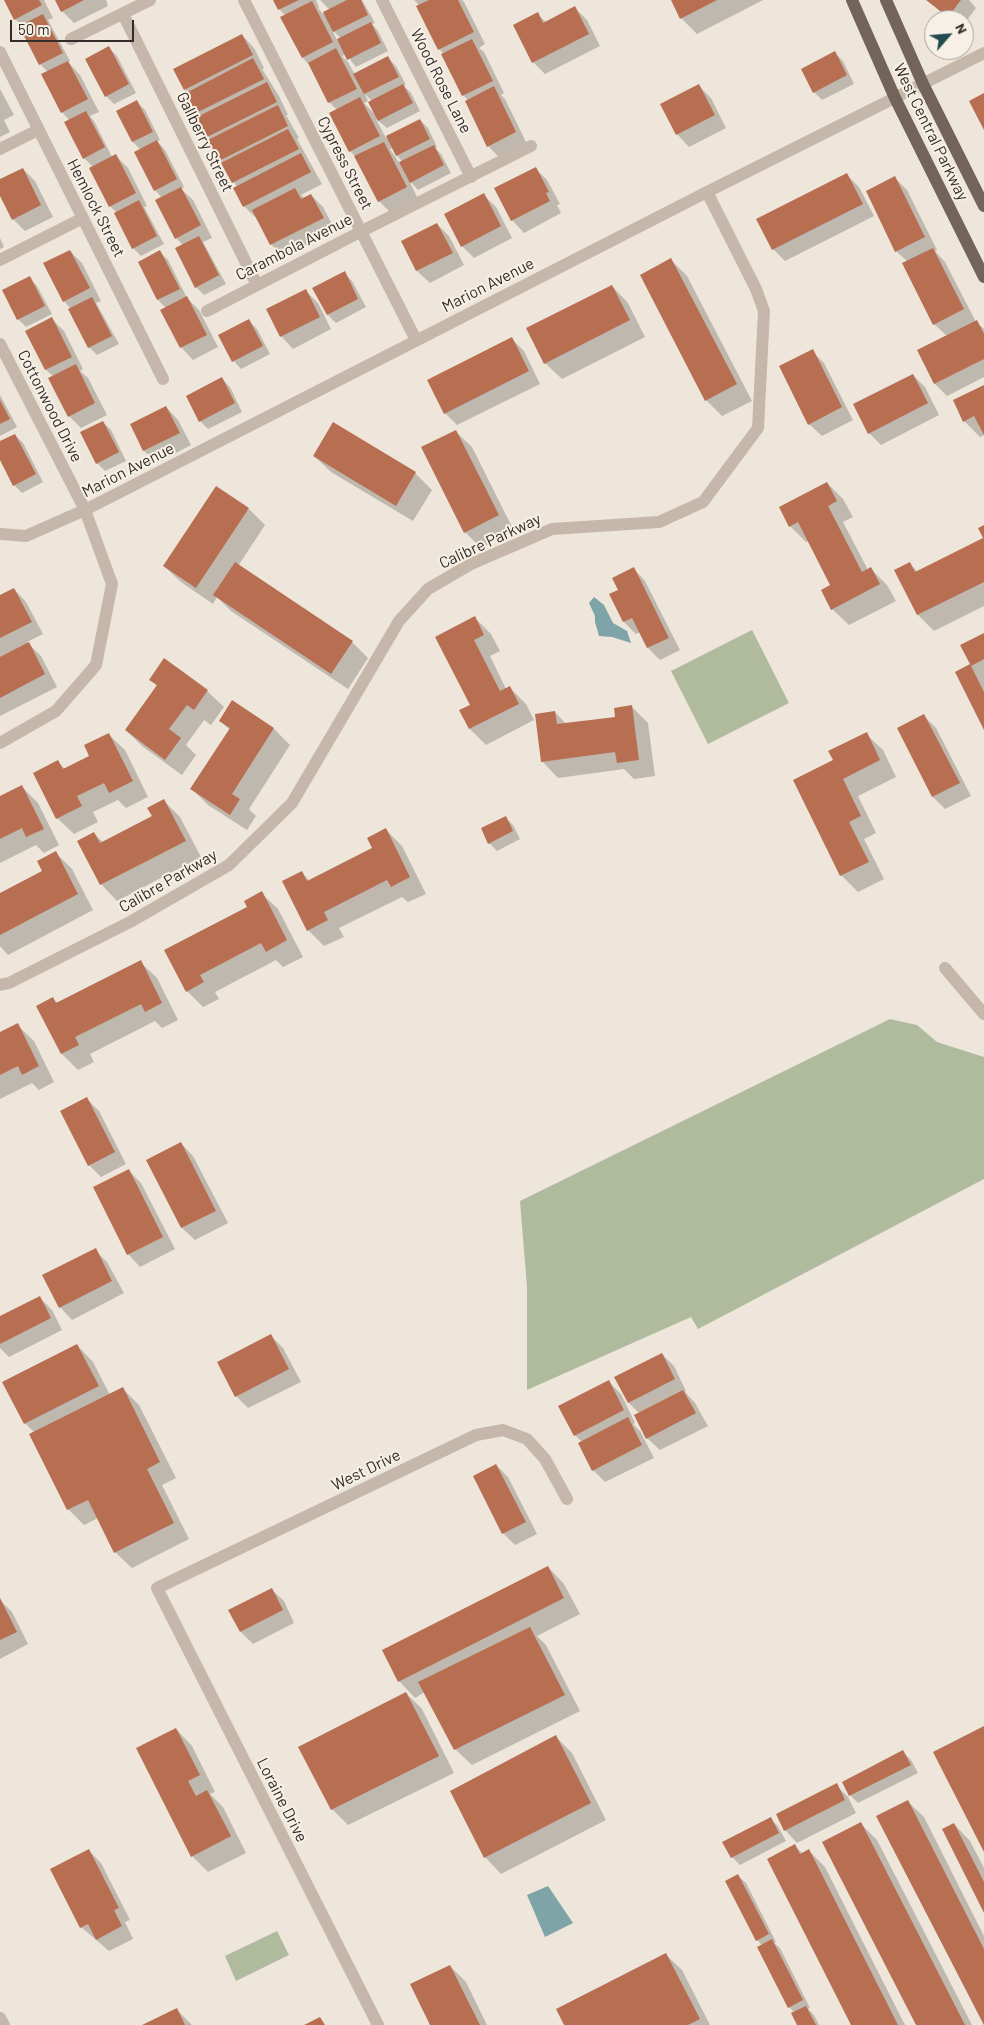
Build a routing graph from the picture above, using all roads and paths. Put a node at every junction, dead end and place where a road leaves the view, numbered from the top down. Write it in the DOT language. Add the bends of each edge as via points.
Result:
graph roads {
  1 [pos="150,0"];
  2 [pos="244,0"];
  3 [pos="382,0"];
  4 [pos="852,0"];
  5 [pos="886,0"];
  6 [pos="123,14"];
  7 [pos="71,39"];
  8 [pos="0,52"];
  9 [pos="984,53"];
  10 [pos="923,84"];
  11 [pos="895,98"];
  12 [pos="38,130"];
  13 [pos="531,146"];
  14 [pos="0,149"];
  15 [pos="471,177"];
  16 [pos="707,192"];
  17 [pos="984,206"];
  18 [pos="83,218"];
  19 [pos="362,231"];
  20 [pos="0,260"];
  21 [pos="984,277"];
  22 [pos="257,285"];
  23 [pos="207,311"];
  24 [pos="416,340"];
  25 [pos="0,344"];
  26 [pos="163,379"];
  27 [pos="86,510"];
  28 [pos="2,532"];
  29 [pos="0,743"];
  30 [pos="945,968"];
  31 [pos="0,985"];
  32 [pos="984,1014"];
  33 [pos="567,1499"];
  34 [pos="157,1588"];
  35 [pos="0,2018"];
  36 [pos="4,2025"];
  37 [pos="378,2025"];
  1 -- 6 [label="street"];
  2 -- 19 [label="street, Cypress Street"];
  3 -- 15 [label="street, Wood Rose Lane"];
  4 -- 11 [label="main road, West Central Parkway"];
  5 -- 10 [label="main road, West Central Parkway"];
  6 -- 7 [label="street"];
  6 -- 22 [label="street, Gallberry Street"];
  8 -- 12 [label="street, Hemlock Street"];
  9 -- 10 [label="street, Marion Avenue"];
  10 -- 11 [label="street, Marion Avenue"];
  10 -- 17 [label="main road, West Central Parkway"];
  11 -- 16 [label="street, Marion Avenue"];
  11 -- 21 [label="main road, West Central Parkway"];
  12 -- 14 [label="street"];
  12 -- 18 [label="street, Hemlock Street"];
  13 -- 15 [label="street, Carambola Avenue"];
  15 -- 19 [label="street, Carambola Avenue"];
  16 -- 24 [label="street, Marion Avenue"];
  16 -- 31 [label="street, Calibre Parkway" via="764,311 758,428 703,502 658,522 552,529 471,564 428,589 399,621 292,803 229,865 130,922"];
  18 -- 20 [label="street"];
  18 -- 26 [label="street, Hemlock Street"];
  19 -- 22 [label="street, Carambola Avenue"];
  19 -- 24 [label="street, Cypress Street"];
  22 -- 23 [label="street, Carambola Avenue"];
  24 -- 27 [label="street, Marion Avenue"];
  25 -- 27 [label="street, Cottonwood Drive"];
  27 -- 28 [label="street, Marion Avenue" via="26,536"];
  27 -- 29 [label="street" via="112,584 96,665 56,712"];
  30 -- 32 [label="street"];
  33 -- 34 [label="street, West Drive" via="546,1459 527,1440 503,1430 476,1435"];
  34 -- 37 [label="street, Loraine Drive"];
  35 -- 36 [label="street"];
}
